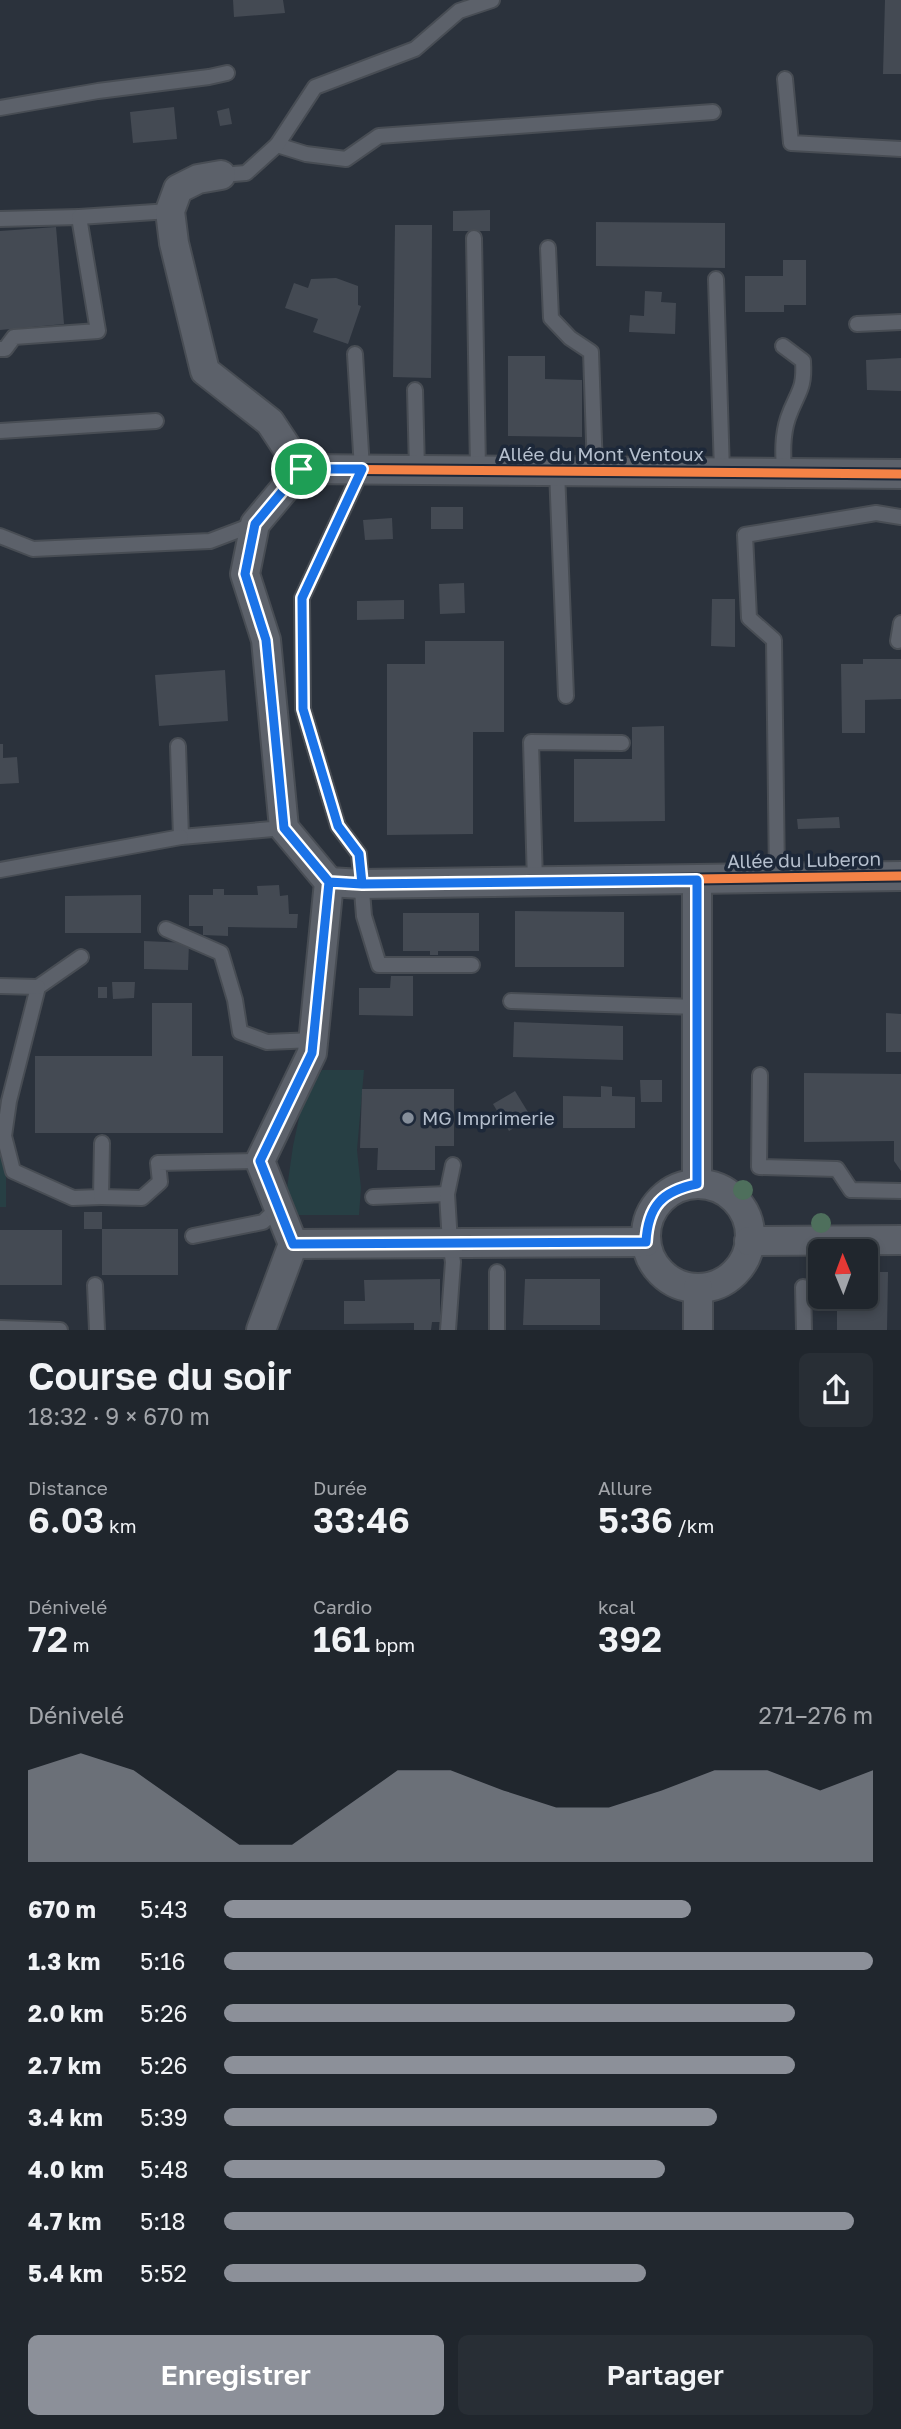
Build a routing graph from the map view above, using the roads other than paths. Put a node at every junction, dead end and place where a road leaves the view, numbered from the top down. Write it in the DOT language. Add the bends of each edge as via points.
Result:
graph roads {
  1 [pos="492,0"];
  2 [pos="227,73"];
  3 [pos="785,79"];
  4 [pos="0,108"];
  5 [pos="713,113"];
  6 [pos="277,145"];
  7 [pos="901,149"];
  8 [pos="221,176"];
  9 [pos="170,211"];
  10 [pos="79,217"];
  11 [pos="0,219"];
  12 [pos="474,238"];
  13 [pos="548,247"];
  14 [pos="716,279"];
  15 [pos="901,322"];
  16 [pos="857,324"];
  17 [pos="783,346"];
  18 [pos="0,349"];
  19 [pos="355,354"];
  20 [pos="415,390"];
  21 [pos="156,421"];
  22 [pos="0,431"];
  23 [pos="301,469"];
  24 [pos="362,469"];
  25 [pos="417,470"];
  26 [pos="478,470"];
  27 [pos="556,471"];
  28 [pos="595,471"];
  29 [pos="722,472"];
  30 [pos="784,472"];
  31 [pos="901,474"];
  32 [pos="901,517"];
  33 [pos="255,524"];
  34 [pos="0,536"];
  35 [pos="901,623"];
  36 [pos="898,641"];
  37 [pos="566,696"];
  38 [pos="622,743"];
  39 [pos="178,746"];
  40 [pos="284,828"];
  41 [pos="181,838"];
  42 [pos="0,870"];
  43 [pos="901,876"];
  44 [pos="776,878"];
  45 [pos="697,880"];
  46 [pos="329,882"];
  47 [pos="535,882"];
  48 [pos="362,884"];
  49 [pos="166,929"];
  50 [pos="81,957"];
  51 [pos="472,965"];
  52 [pos="0,986"];
  53 [pos="38,987"];
  54 [pos="511,1001"];
  55 [pos="697,1007"];
  56 [pos="314,1040"];
  57 [pos="760,1074"];
  58 [pos="102,1143"];
  59 [pos="260,1161"];
  60 [pos="453,1165"];
  61 [pos="697,1184"];
  62 [pos="901,1191"];
  63 [pos="447,1194"];
  64 [pos="101,1197"];
  65 [pos="373,1197"];
  66 [pos="278,1208"];
  67 [pos="193,1236"];
  68 [pos="901,1240"];
  69 [pos="750,1241"];
  70 [pos="646,1242"];
  71 [pos="450,1243"];
  72 [pos="293,1244"];
  73 [pos="497,1272"];
  74 [pos="95,1285"];
  75 [pos="803,1287"];
  76 [pos="698,1288"];
  77 [pos="0,1328"];
  78 [pos="60,1330"];
  79 [pos="97,1330"];
  80 [pos="261,1330"];
  81 [pos="448,1330"];
  82 [pos="497,1330"];
  83 [pos="698,1330"];
  84 [pos="804,1330"];
  1 -- 6 [label="lane" via="459,11 415,49 315,87"];
  2 -- 4 [label="lane"];
  3 -- 7 [label="lane" via="791,144"];
  5 -- 6 [label="lane" via="379,136 346,159"];
  6 -- 8 [label="lane" via="246,173"];
  8 -- 9 [label="street" via="198,179 178,189"];
  9 -- 10 [label="lane"];
  9 -- 23 [label="street" via="205,371 270,422"];
  10 -- 11 [label="lane"];
  10 -- 18 [label="lane" via="98,331 13,337"];
  12 -- 26 [label="lane"];
  13 -- 28 [label="lane" via="551,318 591,352"];
  14 -- 29 [label="lane"];
  15 -- 16 [label="lane"];
  17 -- 30 [label="lane" via="803,360 804,381 787,418"];
  19 -- 24 [label="lane"];
  20 -- 25 [label="lane"];
  21 -- 22 [label="lane"];
  23 -- 24 [label="street, Allée du Mont Ventoux"];
  23 -- 33 [label="street"];
  24 -- 25 [label="street, Allée du Mont Ventoux"];
  24 -- 48 [label="lane" via="302,598 303,709 338,826 359,854"];
  25 -- 26 [label="street, Allée du Mont Ventoux"];
  26 -- 27 [label="street, Allée du Mont Ventoux"];
  27 -- 28 [label="street, Allée du Mont Ventoux"];
  27 -- 37 [label="lane"];
  28 -- 29 [label="street, Allée du Mont Ventoux"];
  29 -- 30 [label="street, Allée du Mont Ventoux"];
  30 -- 31 [label="street, Allée du Mont Ventoux"];
  32 -- 44 [label="lane" via="876,513 745,535 749,618 774,640"];
  33 -- 34 [label="lane" via="210,541 33,549"];
  33 -- 40 [label="street" via="245,574 266,640"];
  35 -- 36 [label="lane"];
  38 -- 47 [label="lane" via="531,742"];
  39 -- 41 [label="lane"];
  40 -- 41 [label="lane"];
  40 -- 46 [label="street"];
  41 -- 42 [label="lane"];
  43 -- 44 [label="street, Allée du Luberon"];
  44 -- 45 [label="street, Allée du Luberon"];
  45 -- 47 [label="street, Allée du Luberon"];
  45 -- 55 [label="street"];
  46 -- 48 [label="street, Allée du Luberon"];
  46 -- 56 [label="street"];
  47 -- 48 [label="street, Allée du Luberon"];
  48 -- 51 [label="lane" via="364,916 379,965"];
  49 -- 56 [label="lane" via="221,953 240,1032 267,1042"];
  50 -- 53 [label="lane"];
  52 -- 53 [label="lane"];
  53 -- 64 [label="lane" via="4,1136 13,1171 74,1198"];
  54 -- 55 [label="lane"];
  55 -- 61 [label="street"];
  56 -- 59 [label="street"];
  57 -- 62 [label="lane" via="759,1167 836,1169 851,1190"];
  58 -- 64 [label="lane"];
  59 -- 64 [label="lane" via="158,1163 160,1182 142,1198"];
  59 -- 66 [label="street"];
  60 -- 63 [label="lane"];
  61 -- 69 [label="street" via="730,1195 748,1224"];
  61 -- 70 [label="street" via="665,1195 650,1217"];
  63 -- 65 [label="lane"];
  63 -- 71 [label="lane"];
  66 -- 67 [label="lane" via="262,1222"];
  66 -- 72 [label="street"];
  68 -- 69 [label="street"];
  69 -- 76 [label="street" via="746,1256 732,1274 713,1286"];
  70 -- 71 [label="street"];
  70 -- 76 [label="street" via="663,1275"];
  71 -- 72 [label="street"];
  71 -- 81 [label="lane"];
  72 -- 80 [label="street"];
  73 -- 82 [label="lane"];
  74 -- 79 [label="lane"];
  75 -- 84 [label="lane"];
  76 -- 83 [label="street"];
  77 -- 78 [label="lane"];
}
